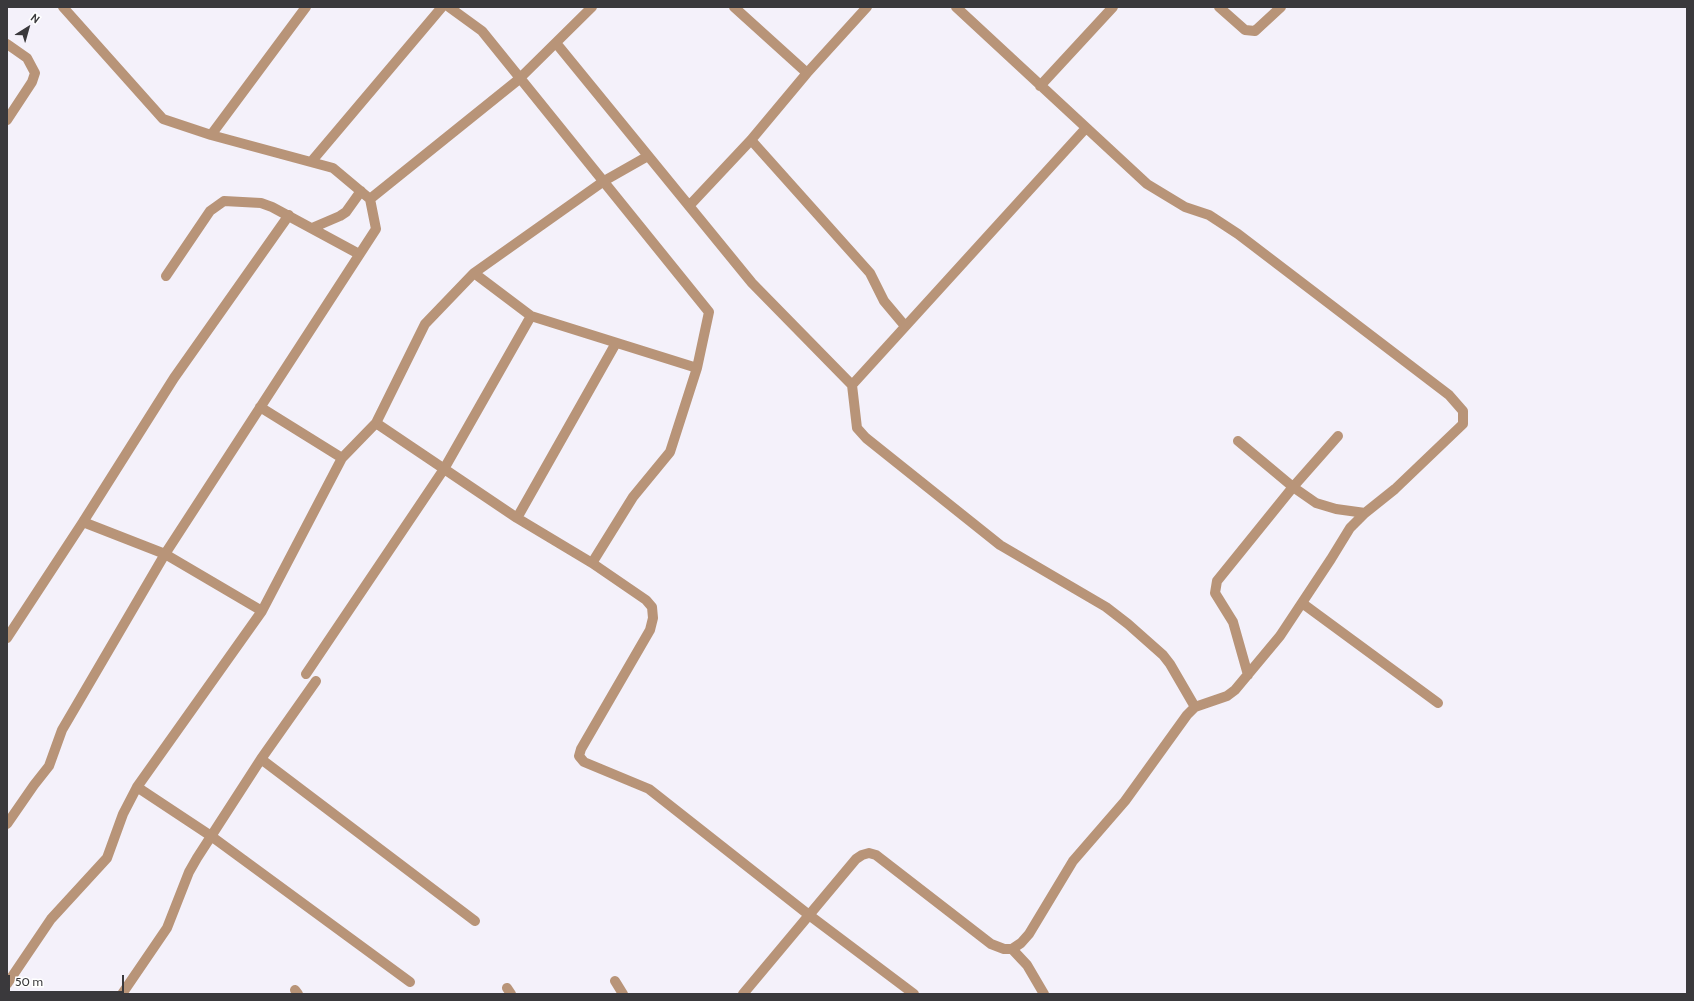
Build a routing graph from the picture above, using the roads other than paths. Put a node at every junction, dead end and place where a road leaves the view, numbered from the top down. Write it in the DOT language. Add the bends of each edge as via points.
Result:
graph roads {
  1 [pos="63,7"];
  2 [pos="306,7"];
  3 [pos="442,7"];
  4 [pos="449,7"];
  5 [pos="592,7"];
  6 [pos="734,7"];
  7 [pos="867,7"];
  8 [pos="956,7"];
  9 [pos="1113,7"];
  10 [pos="1219,7"];
  11 [pos="1281,7"];
  12 [pos="556,43"];
  13 [pos="7,44"];
  14 [pos="807,73"];
  15 [pos="520,78"];
  16 [pos="1040,86"];
  17 [pos="7,120"];
  18 [pos="1086,128"];
  19 [pos="211,135"];
  20 [pos="751,140"];
  21 [pos="648,156"];
  22 [pos="311,162"];
  23 [pos="604,181"];
  24 [pos="361,191"];
  25 [pos="370,199"];
  26 [pos="689,206"];
  27 [pos="289,215"];
  28 [pos="312,228"];
  29 [pos="359,254"];
  30 [pos="474,273"];
  31 [pos="166,276"];
  32 [pos="531,316"];
  33 [pos="905,326"];
  34 [pos="616,343"];
  35 [pos="697,368"];
  36 [pos="852,385"];
  37 [pos="260,408"];
  38 [pos="376,423"];
  39 [pos="1338,436"];
  40 [pos="1238,441"];
  41 [pos="342,458"];
  42 [pos="444,469"];
  43 [pos="1293,487"];
  44 [pos="1365,513"];
  45 [pos="517,518"];
  46 [pos="83,522"];
  47 [pos="165,554"];
  48 [pos="592,564"];
  49 [pos="1302,603"];
  50 [pos="262,611"];
  51 [pos="7,638"];
  52 [pos="306,674"];
  53 [pos="1248,674"];
  54 [pos="316,682"];
  55 [pos="1438,703"];
  56 [pos="1195,707"];
  57 [pos="261,759"];
  58 [pos="137,787"];
  59 [pos="7,824"];
  60 [pos="211,836"];
  61 [pos="809,915"];
  62 [pos="475,921"];
  63 [pos="1012,949"];
  64 [pos="410,982"];
  65 [pos="615,982"];
  66 [pos="7,984"];
  67 [pos="124,993"];
  68 [pos="623,994"];
  69 [pos="744,994"];
  70 [pos="914,994"];
  71 [pos="1044,994"];
  1 -- 19 [label="street" via="163,119"];
  2 -- 19 [label="street"];
  3 -- 22 [label="street"];
  4 -- 15 [label="street" via="482,31"];
  5 -- 12 [label="street"];
  6 -- 14 [label="street"];
  7 -- 14 [label="street"];
  8 -- 16 [label="street"];
  9 -- 16 [label="street"];
  10 -- 11 [label="street" via="1245,30 1254,31"];
  12 -- 15 [label="street"];
  12 -- 21 [label="street"];
  13 -- 17 [label="street" via="27,58 35,73 32,82"];
  14 -- 20 [label="street"];
  15 -- 23 [label="street"];
  15 -- 25 [label="street"];
  16 -- 18 [label="street"];
  18 -- 33 [label="street"];
  18 -- 44 [label="street" via="1147,184 1185,207 1209,215 1238,234 1443,390 1463,411 1463,424 1395,489"];
  19 -- 22 [label="street"];
  20 -- 26 [label="street"];
  20 -- 33 [label="street" via="870,272 884,301"];
  21 -- 23 [label="street"];
  21 -- 26 [label="street"];
  22 -- 24 [label="street" via="333,168"];
  23 -- 30 [label="street"];
  23 -- 35 [label="street" via="709,312"];
  24 -- 25 [label="street"];
  24 -- 28 [label="street" via="346,212"];
  25 -- 29 [label="street" via="376,229"];
  26 -- 36 [label="street" via="752,283"];
  27 -- 28 [label="street"];
  27 -- 31 [label="street" via="261,203 224,201 210,211"];
  27 -- 46 [label="street" via="174,378"];
  28 -- 29 [label="street"];
  29 -- 37 [label="street"];
  30 -- 32 [label="street"];
  30 -- 38 [label="street" via="425,324"];
  32 -- 34 [label="street"];
  32 -- 42 [label="street"];
  33 -- 36 [label="street"];
  34 -- 35 [label="street"];
  34 -- 45 [label="street"];
  35 -- 48 [label="street" via="670,452 633,497"];
  36 -- 56 [label="street" via="857,428 866,438 1000,545 1106,607 1128,624 1163,655"];
  37 -- 41 [label="street"];
  37 -- 47 [label="street"];
  38 -- 41 [label="street"];
  38 -- 42 [label="street"];
  39 -- 43 [label="street"];
  40 -- 43 [label="street"];
  41 -- 50 [label="street"];
  42 -- 45 [label="street"];
  42 -- 52 [label="street"];
  43 -- 44 [label="street" via="1316,503"];
  43 -- 53 [label="street" via="1215,586 1215,593 1233,622"];
  44 -- 49 [label="street" via="1350,528"];
  45 -- 48 [label="street"];
  46 -- 47 [label="street"];
  46 -- 51 [label="street"];
  47 -- 50 [label="street"];
  47 -- 59 [label="street" via="62,730 49,766"];
  48 -- 61 [label="street" via="646,600 652,607 653,618 650,630 579,756 592,766 649,789"];
  49 -- 53 [label="street" via="1280,636"];
  49 -- 55 [label="street"];
  50 -- 58 [label="street"];
  53 -- 56 [label="street" via="1228,696"];
  54 -- 57 [label="street"];
  56 -- 63 [label="street" via="1125,801 1073,862 1029,934 1022,943"];
  57 -- 60 [label="street"];
  57 -- 62 [label="street"];
  58 -- 60 [label="street"];
  58 -- 66 [label="street" via="122,814 107,858 51,919"];
  60 -- 64 [label="street"];
  60 -- 67 [label="street" via="189,872 167,928"];
  61 -- 63 [label="street" via="856,859 869,853 876,855 991,944"];
  61 -- 69 [label="street"];
  61 -- 70 [label="street"];
  63 -- 71 [label="street" via="1027,965"];
  65 -- 68 [label="street"];
}
